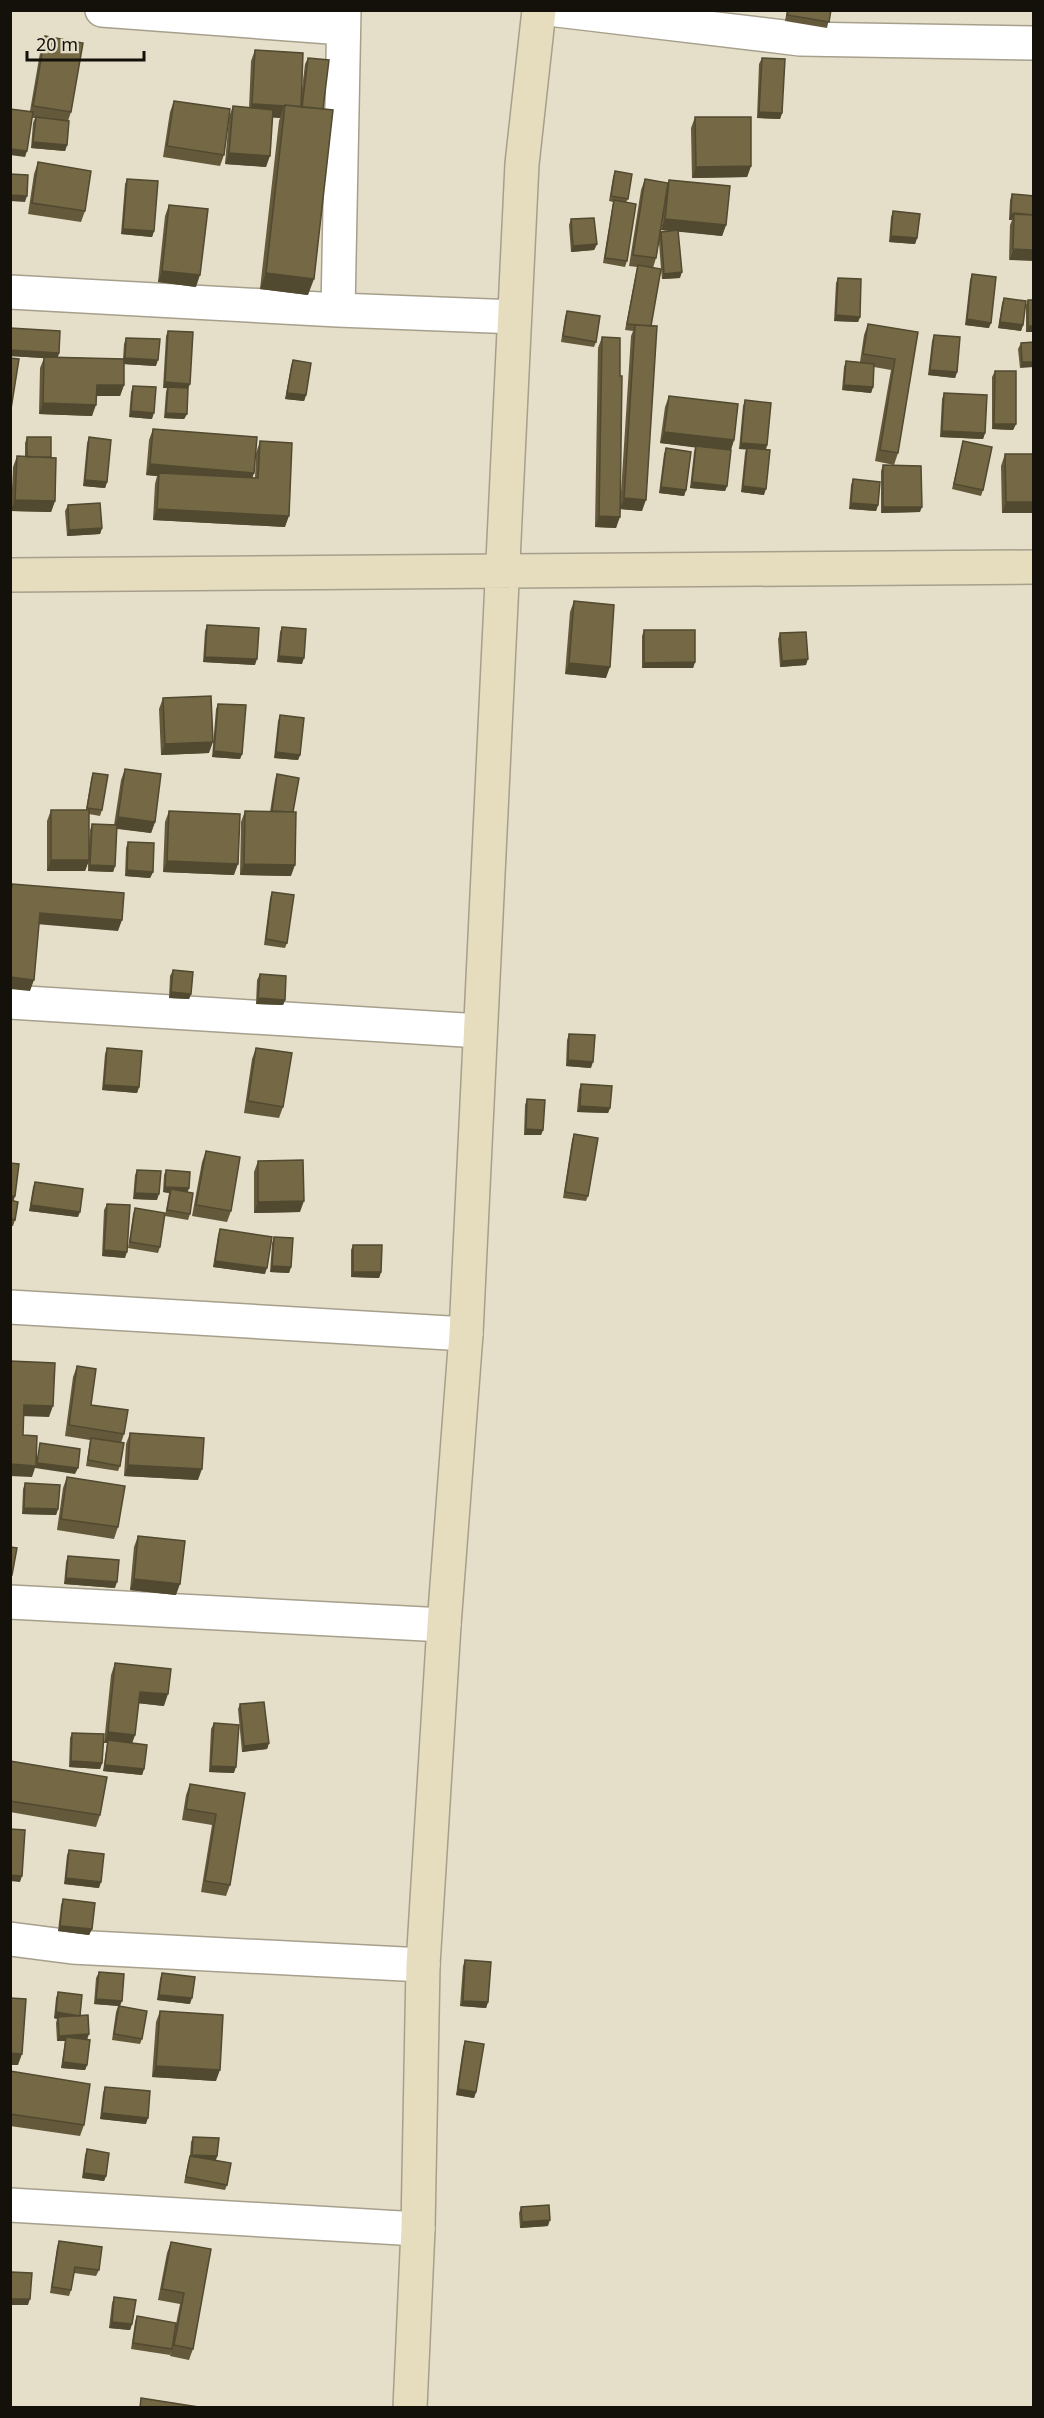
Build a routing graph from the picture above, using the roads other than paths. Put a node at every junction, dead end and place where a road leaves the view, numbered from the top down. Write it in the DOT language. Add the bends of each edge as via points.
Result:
graph roads {
  1 [pos="102,10"];
  2 [pos="539,10"];
  3 [pos="557,10"];
  4 [pos="344,19"];
  5 [pos="1034,42"];
  6 [pos="10,292"];
  7 [pos="338,310"];
  8 [pos="514,317"];
  9 [pos="1034,567"];
  10 [pos="503,570"];
  11 [pos="10,575"];
  12 [pos="10,1002"];
  13 [pos="480,1031"];
  14 [pos="10,1307"];
  15 [pos="466,1334"];
  16 [pos="10,1602"];
  17 [pos="444,1625"];
  18 [pos="10,1939"];
  19 [pos="423,1965"];
  20 [pos="10,2205"];
  21 [pos="418,2229"];
  22 [pos="410,2408"];
  1 -- 4 [label="street"];
  2 -- 8 [label="main road" via="522,164"];
  3 -- 5 [label="street" via="800,39"];
  4 -- 7 [label="street"];
  6 -- 7 [label="street"];
  7 -- 8 [label="street"];
  8 -- 10 [label="main road"];
  9 -- 10 [label="main road"];
  10 -- 11 [label="main road"];
  10 -- 13 [label="main road"];
  12 -- 13 [label="street"];
  13 -- 15 [label="main road"];
  14 -- 15 [label="street"];
  15 -- 17 [label="main road"];
  16 -- 17 [label="street"];
  17 -- 19 [label="main road"];
  18 -- 19 [label="street" via="72,1947"];
  19 -- 21 [label="main road"];
  20 -- 21 [label="street"];
  21 -- 22 [label="main road"];
}
